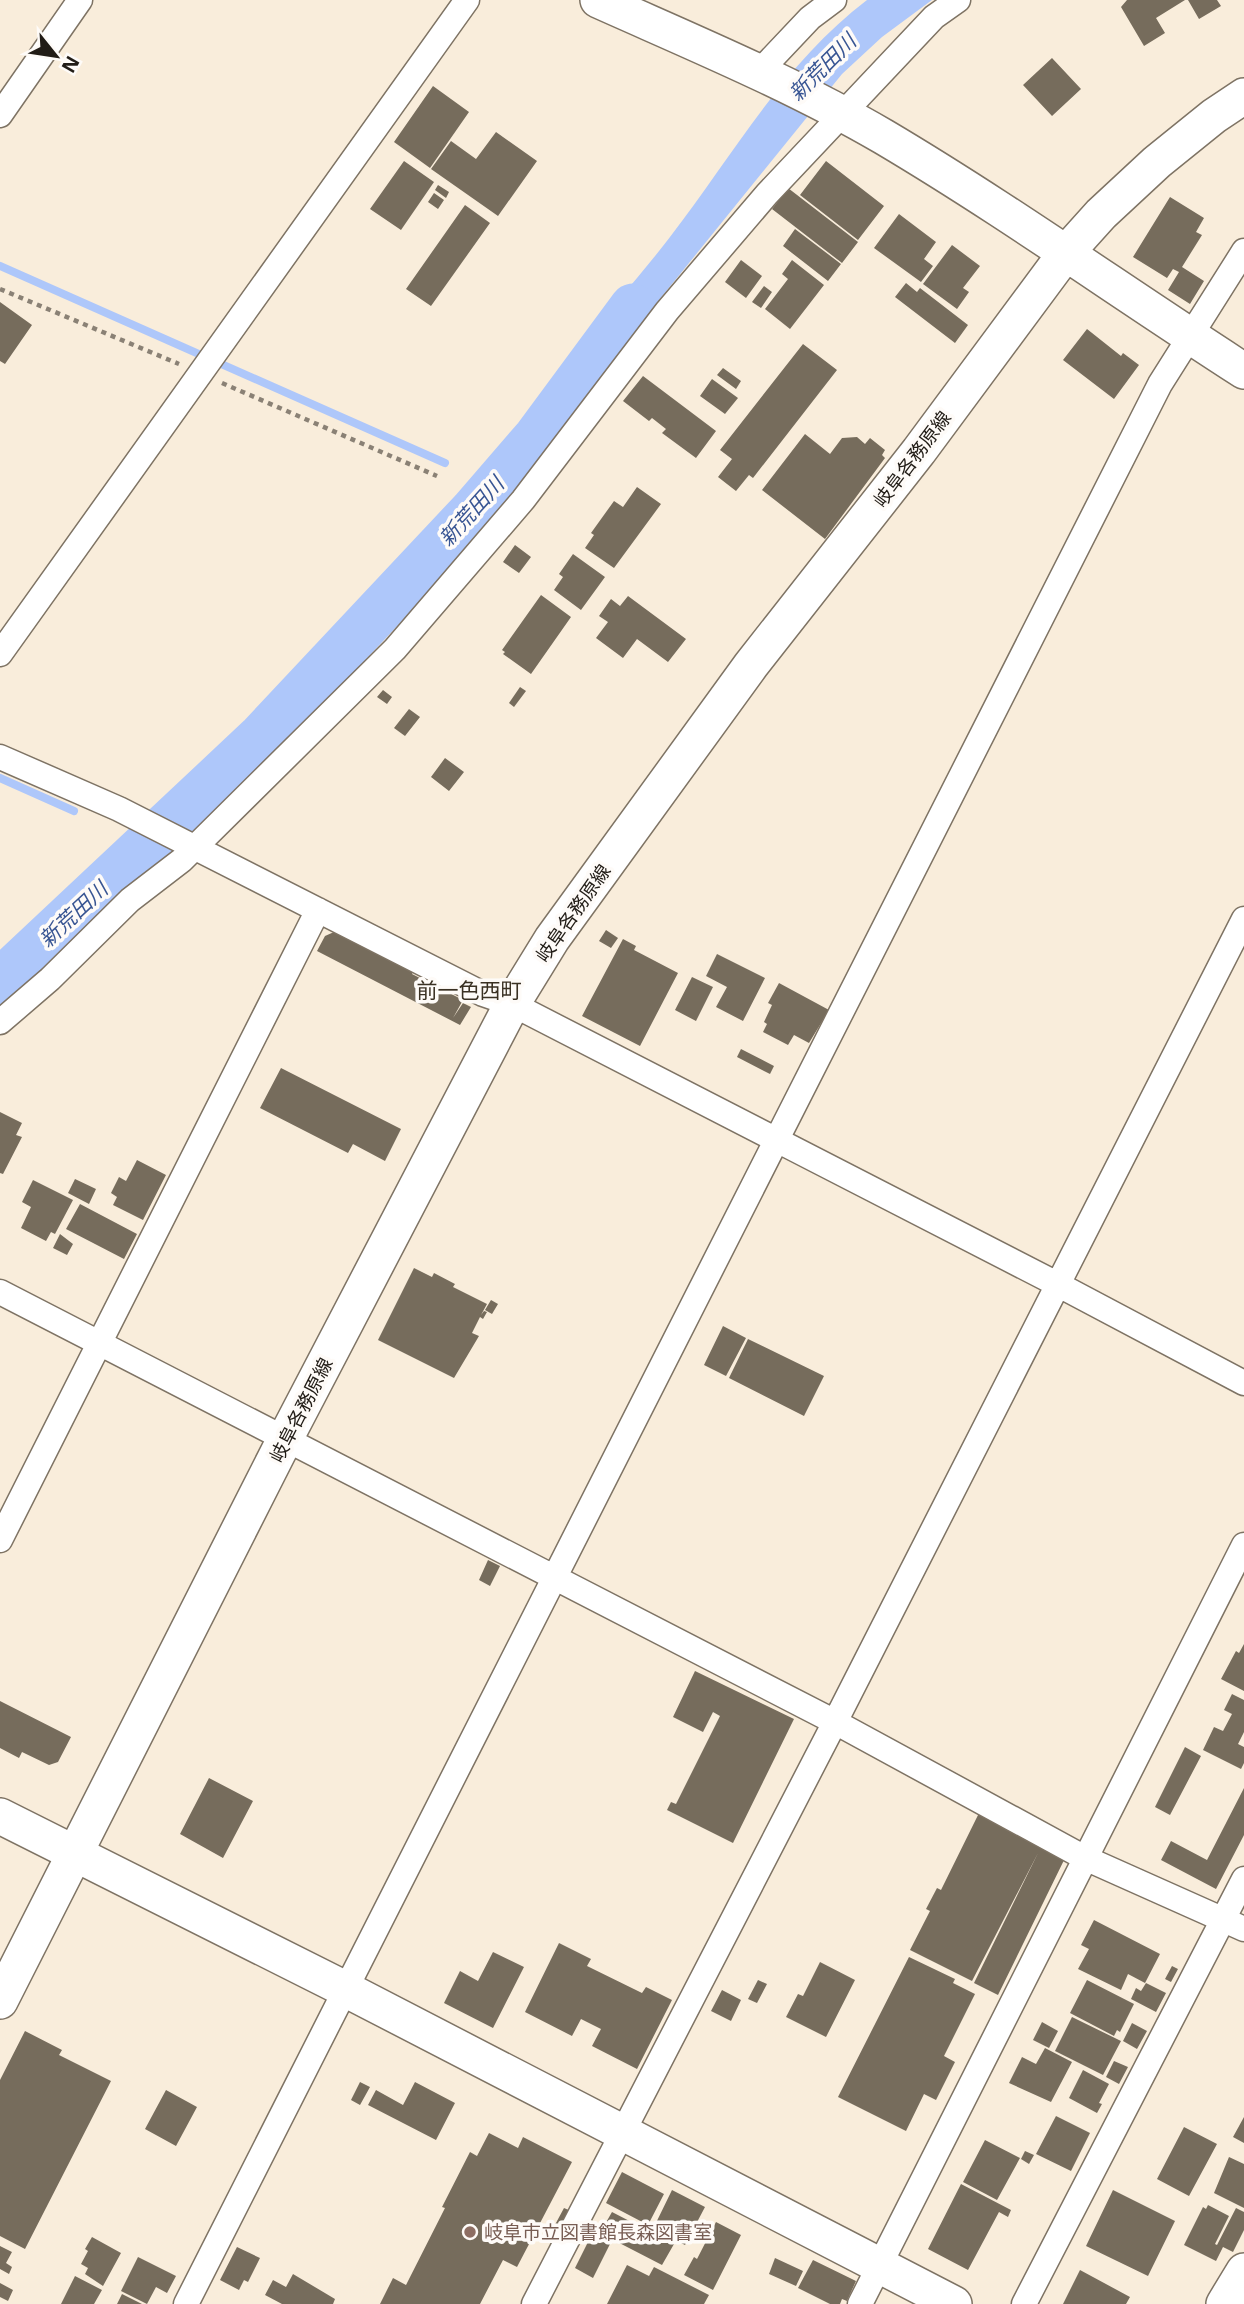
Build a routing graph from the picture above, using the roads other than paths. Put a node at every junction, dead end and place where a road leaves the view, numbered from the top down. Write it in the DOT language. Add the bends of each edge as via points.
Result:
graph roads {
  1 [pos="80,0"];
  2 [pos="467,0"];
  3 [pos="598,0"];
  4 [pos="834,0"];
  5 [pos="958,0"];
  6 [pos="765,75"];
  7 [pos="1244,96"];
  8 [pos="834,110"];
  9 [pos="0,115"];
  10 [pos="1244,251"];
  11 [pos="1065,254"];
  12 [pos="1189,335"];
  13 [pos="1244,371"];
  14 [pos="0,654"];
  15 [pos="0,757"];
  16 [pos="190,844"];
  17 [pos="318,910"];
  18 [pos="1244,919"];
  19 [pos="512,1004"];
  20 [pos="0,1022"];
  21 [pos="776,1140"];
  22 [pos="1057,1284"];
  23 [pos="0,1292"];
  24 [pos="100,1343"];
  25 [pos="1244,1383"];
  26 [pos="285,1439"];
  27 [pos="0,1540"];
  28 [pos="1244,1545"];
  29 [pos="556,1577"];
  30 [pos="835,1722"];
  31 [pos="0,1816"];
  32 [pos="76,1855"];
  33 [pos="1085,1858"];
  34 [pos="1244,1880"];
  35 [pos="1234,1925"];
  36 [pos="345,1989"];
  37 [pos="0,2001"];
  38 [pos="622,2132"];
  39 [pos="880,2265"];
  40 [pos="1244,2272"];
  41 [pos="186,2304"];
  42 [pos="534,2304"];
  43 [pos="860,2304"];
  44 [pos="954,2304"];
  45 [pos="1024,2304"];
  46 [pos="1224,2304"];
  1 -- 9 [label="street"];
  2 -- 14 [label="street"];
  3 -- 6 [label="main road"];
  4 -- 6 [label="street" via="810,18"];
  5 -- 8 [label="street"];
  6 -- 8 [label="main road"];
  7 -- 11 [label="main road, 岐阜各務原線" via="1157,162"];
  8 -- 11 [label="main road" via="1016,219"];
  8 -- 16 [label="street" via="667,311 523,500 396,649"];
  10 -- 12 [label="street"];
  11 -- 12 [label="main road"];
  11 -- 19 [label="main road, 岐阜各務原線" via="919,451 751,665 552,939"];
  12 -- 13 [label="main road"];
  12 -- 21 [label="street"];
  15 -- 16 [label="street"];
  16 -- 17 [label="street"];
  16 -- 20 [label="street" via="182,860 130,900"];
  17 -- 19 [label="street" via="483,994"];
  17 -- 24 [label="street"];
  18 -- 22 [label="street"];
  19 -- 21 [label="street"];
  19 -- 26 [label="main road, 岐阜各務原線"];
  21 -- 22 [label="street"];
  21 -- 29 [label="street"];
  22 -- 25 [label="street"];
  22 -- 30 [label="street"];
  23 -- 24 [label="street"];
  24 -- 26 [label="street"];
  24 -- 27 [label="street"];
  26 -- 29 [label="street"];
  26 -- 32 [label="main road, 岐阜各務原線"];
  28 -- 33 [label="street"];
  29 -- 30 [label="street"];
  29 -- 36 [label="street"];
  30 -- 33 [label="street"];
  30 -- 38 [label="street"];
  31 -- 32 [label="main road"];
  32 -- 36 [label="main road"];
  32 -- 37 [label="main road, 岐阜各務原線"];
  33 -- 35 [label="street"];
  33 -- 39 [label="street"];
  34 -- 35 [label="street"];
  35 -- 45 [label="street"];
  36 -- 38 [label="main road"];
  36 -- 41 [label="street"];
  38 -- 39 [label="main road"];
  38 -- 42 [label="street"];
  39 -- 43 [label="street"];
  39 -- 44 [label="main road"];
  40 -- 46 [label="main road"];
}
